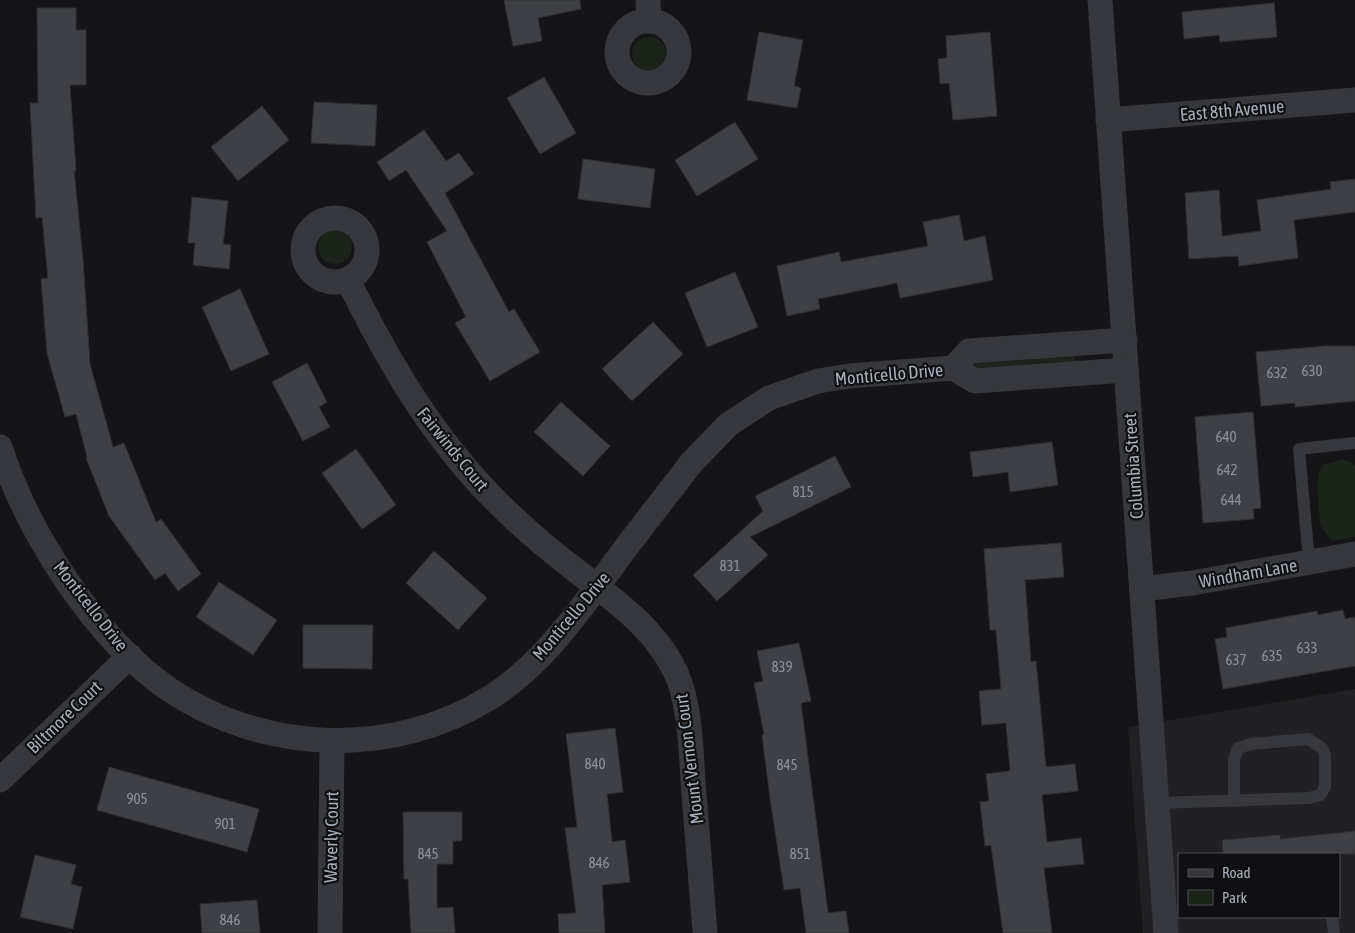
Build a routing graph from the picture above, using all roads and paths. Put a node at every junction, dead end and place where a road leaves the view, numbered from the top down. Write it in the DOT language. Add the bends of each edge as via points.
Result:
graph roads {
  1 [pos="1100,0"];
  2 [pos="1355,100"];
  3 [pos="1108,120"];
  4 [pos="348,280"];
  5 [pos="1125,340"];
  6 [pos="953,368"];
  7 [pos="1126,370"];
  8 [pos="1355,443"];
  9 [pos="0,447"];
  10 [pos="1355,554"];
  11 [pos="1309,562"];
  12 [pos="597,587"];
  13 [pos="1142,589"];
  14 [pos="130,656"];
  15 [pos="332,741"];
  16 [pos="0,780"];
  17 [pos="1234,799"];
  18 [pos="1156,803"];
  19 [pos="1332,918"];
  20 [pos="1170,922"];
  21 [pos="330,933"];
  22 [pos="705,933"];
  23 [pos="1334,933"];
  1 -- 3 [label="street, Columbia Street"];
  2 -- 3 [label="street, East 8th Avenue"];
  3 -- 5 [label="street, Columbia Street"];
  4 -- 12 [label="street, Fairwinds Court" via="386,355 441,439 526,531"];
  5 -- 6 [label="street, Monticello Drive" via="970,351"];
  5 -- 7 [label="street, Columbia Street"];
  6 -- 7 [label="street, Monticello Drive" via="975,380"];
  6 -- 12 [label="street, Monticello Drive" via="818,381 777,395 752,409 729,424 692,462"];
  7 -- 13 [label="street, Columbia Street"];
  8 -- 11 [label="lane" via="1299,449"];
  9 -- 14 [label="street, Monticello Drive" via="13,482 65,578 105,631"];
  10 -- 11 [label="street, Windham Lane"];
  11 -- 13 [label="street, Windham Lane"];
  12 -- 15 [label="street, Monticello Drive" via="539,656 491,696 435,725 408,733"];
  12 -- 22 [label="street, Mount Vernon Court" via="629,612 653,637 679,680 690,747"];
  13 -- 18 [label="street, Columbia Street"];
  14 -- 15 [label="street, Monticello Drive" via="169,690 223,718 258,730"];
  14 -- 16 [label="street, Biltmore Court"];
  15 -- 21 [label="street, Waverly Court"];
  17 -- 17 [label="lane" via="1320,795 1325,788 1325,754 1322,748 1308,739 1238,748 1234,760"];
  17 -- 18 [label="lane"];
  18 -- 20 [label="street, Columbia Street"];
  19 -- 23 [label="lane"];
}
